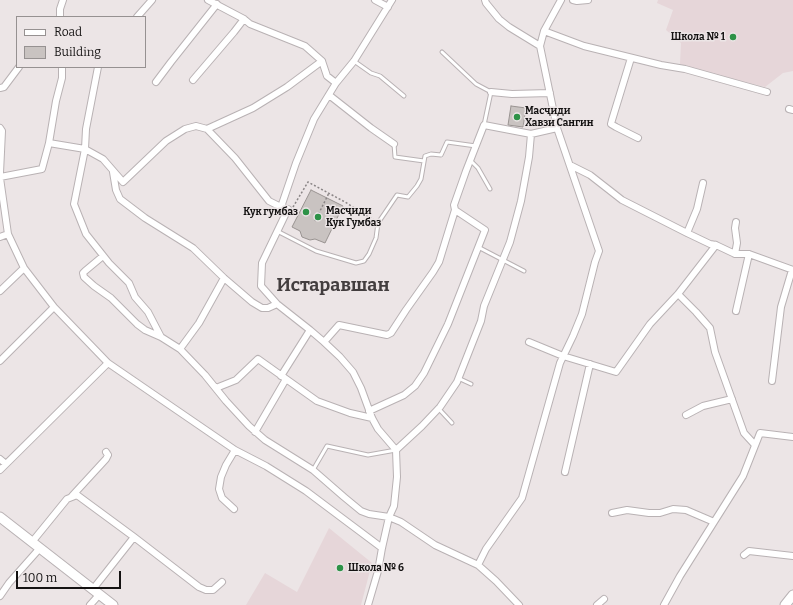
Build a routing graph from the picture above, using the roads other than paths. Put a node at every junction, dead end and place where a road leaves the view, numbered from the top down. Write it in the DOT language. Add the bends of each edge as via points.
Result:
graph roads {
  1 [pos="63,0"];
  2 [pos="152,0"];
  3 [pos="208,0"];
  4 [pos="375,0"];
  5 [pos="392,0"];
  6 [pos="485,0"];
  7 [pos="561,0"];
  8 [pos="573,0"];
  9 [pos="588,0"];
  10 [pos="217,4"];
  11 [pos="388,6"];
  12 [pos="60,16"];
  13 [pos="138,16"];
  14 [pos="244,19"];
  15 [pos="544,31"];
  16 [pos="540,46"];
  17 [pos="442,52"];
  18 [pos="631,58"];
  19 [pos="322,61"];
  20 [pos="354,61"];
  21 [pos="18,68"];
  22 [pos="62,68"];
  23 [pos="98,68"];
  24 [pos="193,80"];
  25 [pos="156,82"];
  26 [pos="336,83"];
  27 [pos="0,88"];
  28 [pos="491,92"];
  29 [pos="767,92"];
  30 [pos="550,93"];
  31 [pos="329,95"];
  32 [pos="404,96"];
  33 [pos="484,125"];
  34 [pos="0,128"];
  35 [pos="557,128"];
  36 [pos="207,129"];
  37 [pos="531,134"];
  38 [pos="638,138"];
  39 [pos="49,143"];
  40 [pos="394,144"];
  41 [pos="476,146"];
  42 [pos="85,149"];
  43 [pos="470,160"];
  44 [pos="424,161"];
  45 [pos="570,165"];
  46 [pos="113,170"];
  47 [pos="0,173"];
  48 [pos="0,178"];
  49 [pos="703,183"];
  50 [pos="490,189"];
  51 [pos="281,207"];
  52 [pos="455,210"];
  53 [pos="736,222"];
  54 [pos="277,231"];
  55 [pos="687,233"];
  56 [pos="8,234"];
  57 [pos="0,237"];
  58 [pos="716,245"];
  59 [pos="478,247"];
  60 [pos="735,254"];
  61 [pos="749,254"];
  62 [pos="103,256"];
  63 [pos="503,259"];
  64 [pos="24,268"];
  65 [pos="793,270"];
  66 [pos="524,271"];
  67 [pos="224,278"];
  68 [pos="0,291"];
  69 [pos="678,294"];
  70 [pos="277,304"];
  71 [pos="54,307"];
  72 [pos="736,311"];
  73 [pos="310,330"];
  74 [pos="161,337"];
  75 [pos="324,342"];
  76 [pos="529,342"];
  77 [pos="180,349"];
  78 [pos="563,356"];
  79 [pos="0,361"];
  80 [pos="108,362"];
  81 [pos="590,364"];
  82 [pos="284,377"];
  83 [pos="458,378"];
  84 [pos="772,381"];
  85 [pos="470,384"];
  86 [pos="216,388"];
  87 [pos="732,399"];
  88 [pos="439,409"];
  89 [pos="370,411"];
  90 [pos="686,415"];
  91 [pos="372,418"];
  92 [pos="452,423"];
  93 [pos="255,432"];
  94 [pos="793,437"];
  95 [pos="755,445"];
  96 [pos="235,450"];
  97 [pos="396,450"];
  98 [pos="106,452"];
  99 [pos="0,459"];
  100 [pos="6,464"];
  101 [pos="0,470"];
  102 [pos="312,470"];
  103 [pos="565,472"];
  104 [pos="71,498"];
  105 [pos="234,509"];
  106 [pos="612,513"];
  107 [pos="0,517"];
  108 [pos="390,517"];
  109 [pos="714,522"];
  110 [pos="134,537"];
  111 [pos="32,542"];
  112 [pos="40,548"];
  113 [pos="382,548"];
  114 [pos="744,555"];
  115 [pos="793,556"];
  116 [pos="478,565"];
  117 [pos="222,582"];
  118 [pos="96,592"];
  119 [pos="793,595"];
  120 [pos="0,596"];
  121 [pos="604,599"];
  122 [pos="90,605"];
  123 [pos="113,605"];
  124 [pos="368,605"];
  125 [pos="519,605"];
  126 [pos="597,605"];
  127 [pos="664,605"];
  128 [pos="785,605"];
  1 -- 12 [label="street"];
  2 -- 13 [label="street"];
  3 -- 10 [label="street"];
  4 -- 11 [label="street"];
  5 -- 11 [label="street"];
  6 -- 16 [label="street" via="499,19"];
  7 -- 15 [label="street"];
  8 -- 9 [label="street"];
  10 -- 14 [label="street"];
  10 -- 25 [label="street"];
  11 -- 20 [label="street"];
  14 -- 19 [label="street" via="250,24 306,46"];
  14 -- 24 [label="street"];
  15 -- 16 [label="street"];
  15 -- 18 [label="street" via="584,46"];
  16 -- 30 [label="street"];
  17 -- 28 [label="lane" via="476,84"];
  18 -- 29 [label="street" via="685,69"];
  18 -- 38 [label="street" via="612,124"];
  19 -- 26 [label="street" via="327,76"];
  19 -- 36 [label="street" via="253,108"];
  20 -- 26 [label="street"];
  20 -- 32 [label="lane" via="380,76"];
  21 -- 27 [label="street" via="4,87"];
  22 -- 39 [label="street"];
  23 -- 42 [label="street" via="86,129"];
  26 -- 31 [label="street"];
  28 -- 30 [label="street"];
  28 -- 33 [label="lane"];
  30 -- 35 [label="street"];
  31 -- 40 [label="street"];
  31 -- 51 [label="street" via="314,119"];
  33 -- 37 [label="street"];
  33 -- 41 [label="street"];
  34 -- 47 [label="street"];
  35 -- 37 [label="street"];
  35 -- 45 [label="street"];
  36 -- 46 [label="street" via="196,126 172,137 123,182"];
  36 -- 51 [label="street" via="235,158 269,200"];
  37 -- 63 [label="street" via="521,201"];
  39 -- 42 [label="street"];
  39 -- 48 [label="street" via="42,169"];
  40 -- 44 [label="lane" via="394,157"];
  41 -- 43 [label="street"];
  41 -- 44 [label="lane" via="447,142 441,155 425,156"];
  42 -- 46 [label="street" via="103,158"];
  42 -- 62 [label="street" via="74,204 86,234"];
  43 -- 50 [label="lane" via="478,168"];
  43 -- 52 [label="street" via="454,205"];
  44 -- 54 [label="lane" via="417,186 408,197 397,195 378,223 376,238 364,261 356,263 316,251"];
  45 -- 55 [label="street" via="590,175 622,200"];
  45 -- 78 [label="street" via="599,251 582,314"];
  46 -- 67 [label="street" via="120,199 193,248"];
  48 -- 56 [label="street"];
  49 -- 55 [label="street" via="697,209"];
  51 -- 54 [label="street" via="288,209"];
  52 -- 59 [label="street" via="485,230"];
  52 -- 75 [label="street" via="433,272 391,333 387,335 339,325"];
  53 -- 60 [label="street"];
  54 -- 70 [label="street" via="262,263 261,286"];
  55 -- 58 [label="street"];
  56 -- 57 [label="street"];
  56 -- 64 [label="street"];
  58 -- 60 [label="street"];
  58 -- 69 [label="street"];
  59 -- 63 [label="lane"];
  59 -- 89 [label="street" via="448,324 424,373 415,386 404,395"];
  60 -- 61 [label="street"];
  61 -- 65 [label="street"];
  61 -- 72 [label="street"];
  62 -- 74 [label="street" via="129,283 134,297 148,312"];
  62 -- 74 [label="street" via="83,273 84,277 111,298 137,324"];
  63 -- 66 [label="lane"];
  63 -- 83 [label="street"];
  64 -- 68 [label="street"];
  64 -- 71 [label="street"];
  65 -- 84 [label="street" via="782,307"];
  67 -- 70 [label="street" via="262,308"];
  67 -- 77 [label="street" via="200,323"];
  69 -- 81 [label="street" via="650,324 616,372"];
  69 -- 87 [label="street" via="710,328 715,352"];
  70 -- 73 [label="street"];
  71 -- 79 [label="street"];
  71 -- 80 [label="street"];
  73 -- 75 [label="street"];
  73 -- 82 [label="street"];
  74 -- 77 [label="street"];
  75 -- 89 [label="street" via="353,372"];
  76 -- 78 [label="street"];
  77 -- 86 [label="street"];
  78 -- 81 [label="street"];
  78 -- 116 [label="street" via="522,498 486,549"];
  80 -- 96 [label="street"];
  80 -- 100 [label="street"];
  81 -- 103 [label="street"];
  82 -- 86 [label="street" via="258,359 236,380"];
  82 -- 91 [label="street" via="317,401"];
  82 -- 93 [label="street"];
  83 -- 85 [label="lane"];
  83 -- 88 [label="street"];
  86 -- 93 [label="street"];
  87 -- 90 [label="street" via="703,406"];
  87 -- 95 [label="street" via="744,433"];
  88 -- 92 [label="lane"];
  88 -- 97 [label="street"];
  89 -- 91 [label="street"];
  91 -- 97 [label="street"];
  93 -- 102 [label="street"];
  94 -- 95 [label="street" via="760,433"];
  95 -- 109 [label="street" via="743,476"];
  96 -- 105 [label="street" via="221,477 219,489 222,498"];
  96 -- 113 [label="street" via="306,491"];
  97 -- 102 [label="lane" via="368,455 327,446"];
  97 -- 108 [label="street" via="397,477 394,506"];
  98 -- 104 [label="street" via="106,459"];
  99 -- 100 [label="street"];
  100 -- 101 [label="street"];
  102 -- 108 [label="street" via="361,511"];
  104 -- 110 [label="street" via="77,495"];
  104 -- 111 [label="street" via="67,499"];
  106 -- 109 [label="street" via="627,510 649,514 673,509 686,510"];
  107 -- 111 [label="main road"];
  108 -- 113 [label="street"];
  108 -- 116 [label="street" via="435,545"];
  109 -- 127 [label="street"];
  110 -- 117 [label="street" via="199,587 213,590"];
  110 -- 118 [label="street"];
  111 -- 112 [label="main road"];
  112 -- 118 [label="main road"];
  112 -- 120 [label="street"];
  113 -- 124 [label="street"];
  114 -- 115 [label="street" via="749,551"];
  116 -- 125 [label="street"];
  118 -- 122 [label="street"];
  118 -- 123 [label="main road"];
  119 -- 128 [label="main road"];
  121 -- 126 [label="street"];
}
